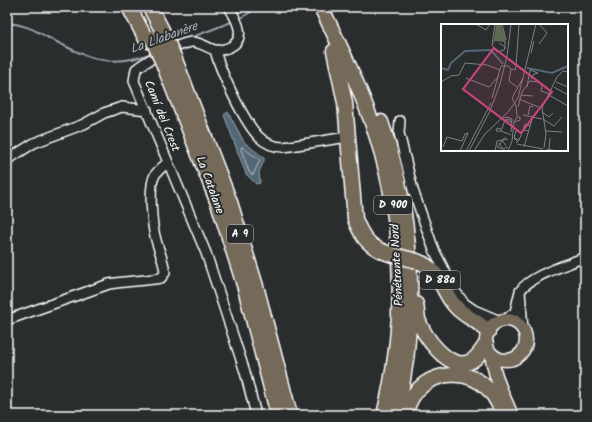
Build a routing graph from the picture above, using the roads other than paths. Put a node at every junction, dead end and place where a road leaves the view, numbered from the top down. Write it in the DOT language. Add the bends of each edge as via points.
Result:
graph roads {
  1 [pos="129,7"];
  2 [pos="137,7"];
  3 [pos="150,7"];
  4 [pos="318,7"];
  5 [pos="321,7"];
  6 [pos="332,7"];
  7 [pos="230,9"];
  8 [pos="154,37"];
  9 [pos="215,50"];
  10 [pos="165,62"];
  11 [pos="147,110"];
  12 [pos="400,121"];
  13 [pos="341,138"];
  14 [pos="7,160"];
  15 [pos="168,162"];
  16 [pos="404,209"];
  17 [pos="585,257"];
  18 [pos="520,291"];
  19 [pos="7,320"];
  20 [pos="523,329"];
  21 [pos="493,333"];
  22 [pos="508,359"];
  23 [pos="498,384"];
  24 [pos="256,415"];
  25 [pos="278,415"];
  26 [pos="290,415"];
  27 [pos="384,415"];
  28 [pos="396,415"];
  29 [pos="404,415"];
  30 [pos="504,415"];
  31 [pos="512,415"];
  1 -- 8 [label="highway"];
  2 -- 8 [label="highway, La Catalane / A 9"];
  3 -- 8 [label="highway, La Catalane / A 9"];
  4 -- 21 [label="highway, D 88a, bridge" via="337,59 342,82 355,219 362,236 371,246 426,264 437,274 455,306"];
  5 -- 27 [label="highway, Pénétrante Nord / D 900" via="372,122 388,178 397,232 400,295 398,336 392,385"];
  6 -- 16 [label="highway, Pénétrante Nord / D 900" via="372,95 390,146"];
  7 -- 9 [label="street" via="239,27 239,38 236,43 223,50"];
  8 -- 10 [label="highway, La Catalane / A 9, bridge"];
  9 -- 11 [label="street, Camí del Crest" via="193,42 150,59 136,69 134,81"];
  9 -- 13 [label="street" via="219,67 260,138 274,146 284,147"];
  10 -- 25 [label="highway, La Catalane / A 9" via="245,288"];
  10 -- 26 [label="highway, La Catalane / A 9" via="230,202 256,286"];
  11 -- 14 [label="street" via="122,107 104,113 84,124 34,143"];
  11 -- 15 [label="street, Camí del Crest"];
  12 -- 21 [label="street" via="399,132 413,190 434,250 455,291"];
  15 -- 19 [label="street" via="155,175 152,183 155,239 165,273 161,278 109,284"];
  15 -- 24 [label="street, Camí del Crest" via="206,253 246,372"];
  16 -- 21 [label="highway" via="414,264 418,318 422,328 446,358 468,363 477,356"];
  16 -- 28 [label="highway, Pénétrante Nord / D 900" via="410,307 403,383"];
  17 -- 18 [label="street" via="532,279"];
  18 -- 20 [label="street"];
  18 -- 21 [label="street" via="515,312"];
  20 -- 21 [label="main road" via="515,322"];
  20 -- 22 [label="main road" via="526,342 524,348 520,354"];
  21 -- 22 [label="main road" via="502,359"];
  21 -- 23 [label="main road" via="493,367"];
  22 -- 23 [label="main road" via="498,375"];
  23 -- 31 [label="main road"];
  29 -- 30 [label="highway" via="414,394 423,385 439,376 451,375 469,377 488,388"];
}
